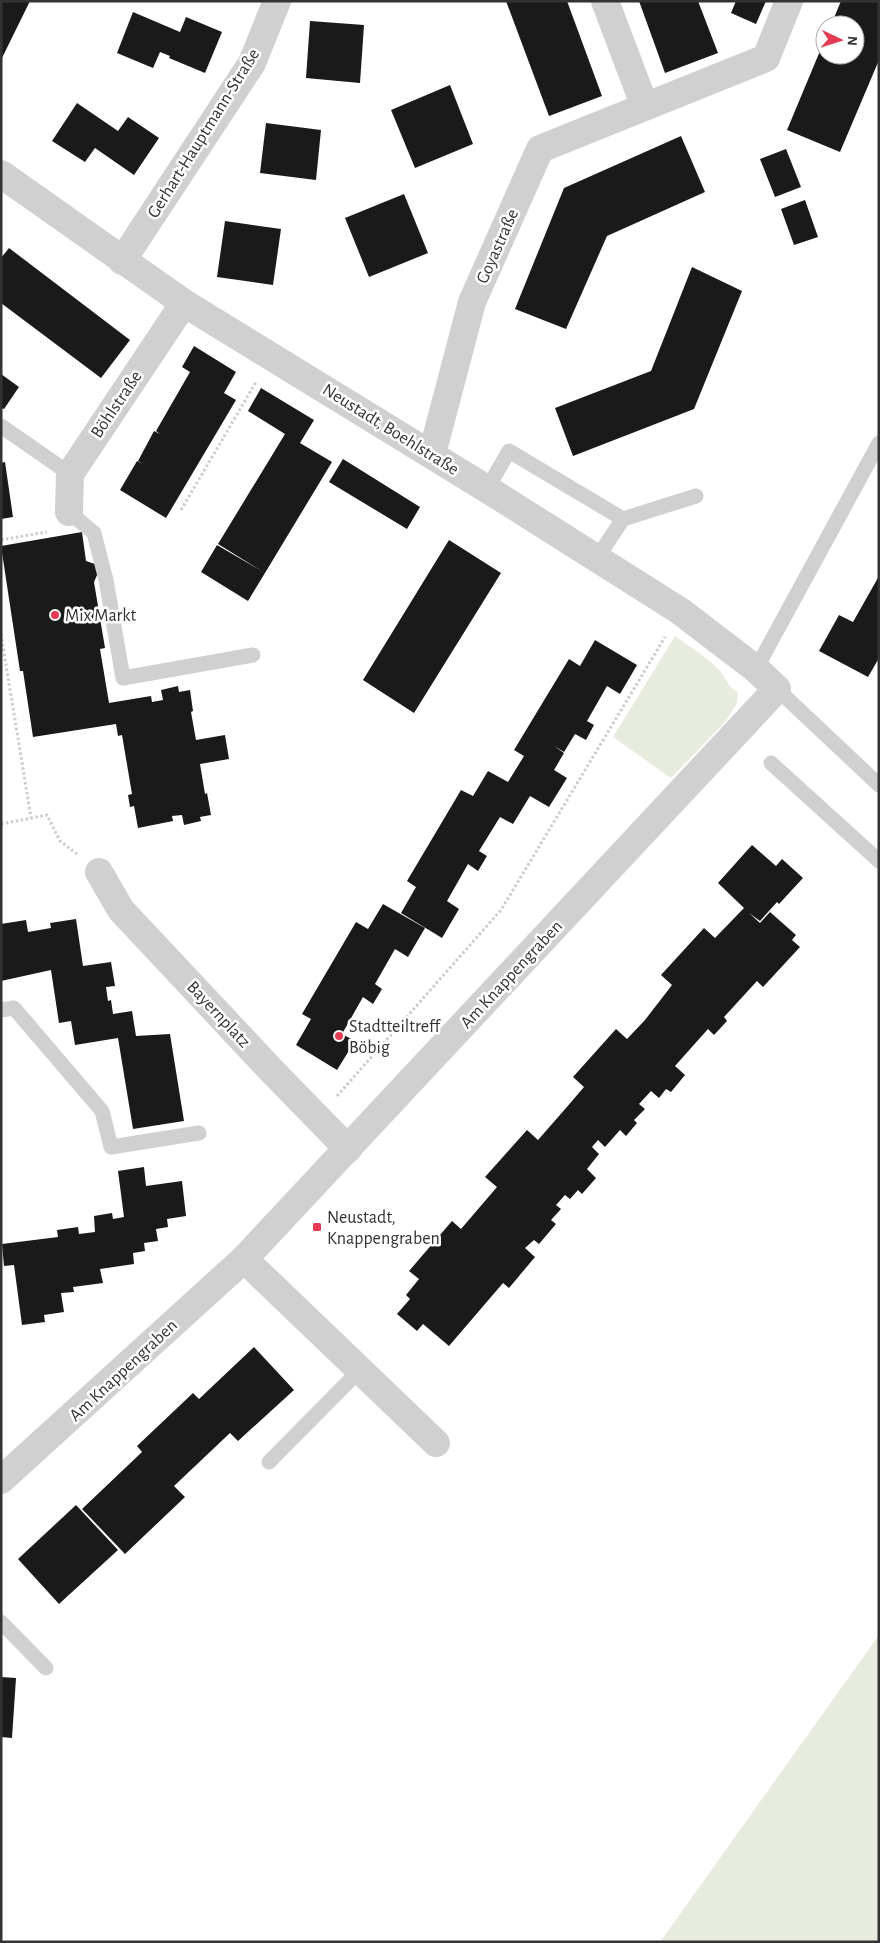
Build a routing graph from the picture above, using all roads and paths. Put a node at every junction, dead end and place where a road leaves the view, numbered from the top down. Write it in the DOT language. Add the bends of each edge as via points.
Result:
graph roads {
  1 [pos="277,1"];
  2 [pos="605,1"];
  3 [pos="789,1"];
  4 [pos="645,107"];
  5 [pos="1,174"];
  6 [pos="122,261"];
  7 [pos="184,303"];
  8 [pos="271,356"];
  9 [pos="1,426"];
  10 [pos="879,443"];
  11 [pos="432,454"];
  12 [pos="70,474"];
  13 [pos="487,489"];
  14 [pos="696,496"];
  15 [pos="181,510"];
  16 [pos="69,512"];
  17 [pos="623,519"];
  18 [pos="1,540"];
  19 [pos="598,558"];
  20 [pos="680,611"];
  21 [pos="1,634"];
  22 [pos="253,655"];
  23 [pos="756,669"];
  24 [pos="777,689"];
  25 [pos="771,763"];
  26 [pos="879,785"];
  27 [pos="31,818"];
  28 [pos="1,824"];
  29 [pos="879,861"];
  30 [pos="99,872"];
  31 [pos="1,1010"];
  32 [pos="318,1118"];
  33 [pos="199,1133"];
  34 [pos="348,1149"];
  35 [pos="244,1259"];
  36 [pos="360,1370"];
  37 [pos="436,1443"];
  38 [pos="269,1462"];
  39 [pos="1,1480"];
  40 [pos="1,1622"];
  41 [pos="46,1668"];
  1 -- 6 [label="street, Gerhart-Hauptmann-Straße" via="252,63"];
  2 -- 4 [label="street"];
  3 -- 4 [label="street, Goyastraße" via="766,58"];
  4 -- 11 [label="street, Goyastraße" via="540,149 472,302"];
  5 -- 6 [label="street, Neustadt, Boehlstraße"];
  6 -- 7 [label="street, Neustadt, Boehlstraße"];
  7 -- 8 [label="street, Neustadt, Boehlstraße"];
  7 -- 12 [label="street, Böhlstraße"];
  8 -- 11 [label="street, Neustadt, Boehlstraße"];
  8 -- 15 [label="path"];
  9 -- 12 [label="lane"];
  10 -- 23 [label="lane"];
  11 -- 13 [label="street, Neustadt, Boehlstraße"];
  12 -- 16 [label="street"];
  13 -- 17 [label="lane" via="509,451"];
  13 -- 19 [label="street, Neustadt, Boehlstraße"];
  14 -- 17 [label="lane"];
  16 -- 18 [label="path" via="58,530"];
  16 -- 22 [label="lane" via="94,533 106,580 123,678"];
  17 -- 19 [label="lane"];
  19 -- 20 [label="street, Neustadt, Boehlstraße"];
  20 -- 23 [label="street, Neustadt, Boehlstraße"];
  20 -- 32 [label="path" via="501,910"];
  21 -- 27 [label="path"];
  23 -- 24 [label="street, Neustadt, Boehlstraße"];
  24 -- 26 [label="lane"];
  24 -- 34 [label="street, Am Knappengraben"];
  25 -- 29 [label="lane"];
  27 -- 28 [label="path"];
  27 -- 30 [label="path" via="47,815 60,841"];
  30 -- 32 [label="street, Bayernplatz" via="121,910"];
  31 -- 33 [label="lane" via="14,1008 102,1111 111,1147"];
  32 -- 34 [label="street, Bayernplatz"];
  34 -- 35 [label="street, Am Knappengraben"];
  35 -- 36 [label="street"];
  35 -- 39 [label="street, Am Knappengraben"];
  36 -- 37 [label="street"];
  36 -- 38 [label="lane"];
  40 -- 41 [label="lane"];
}
